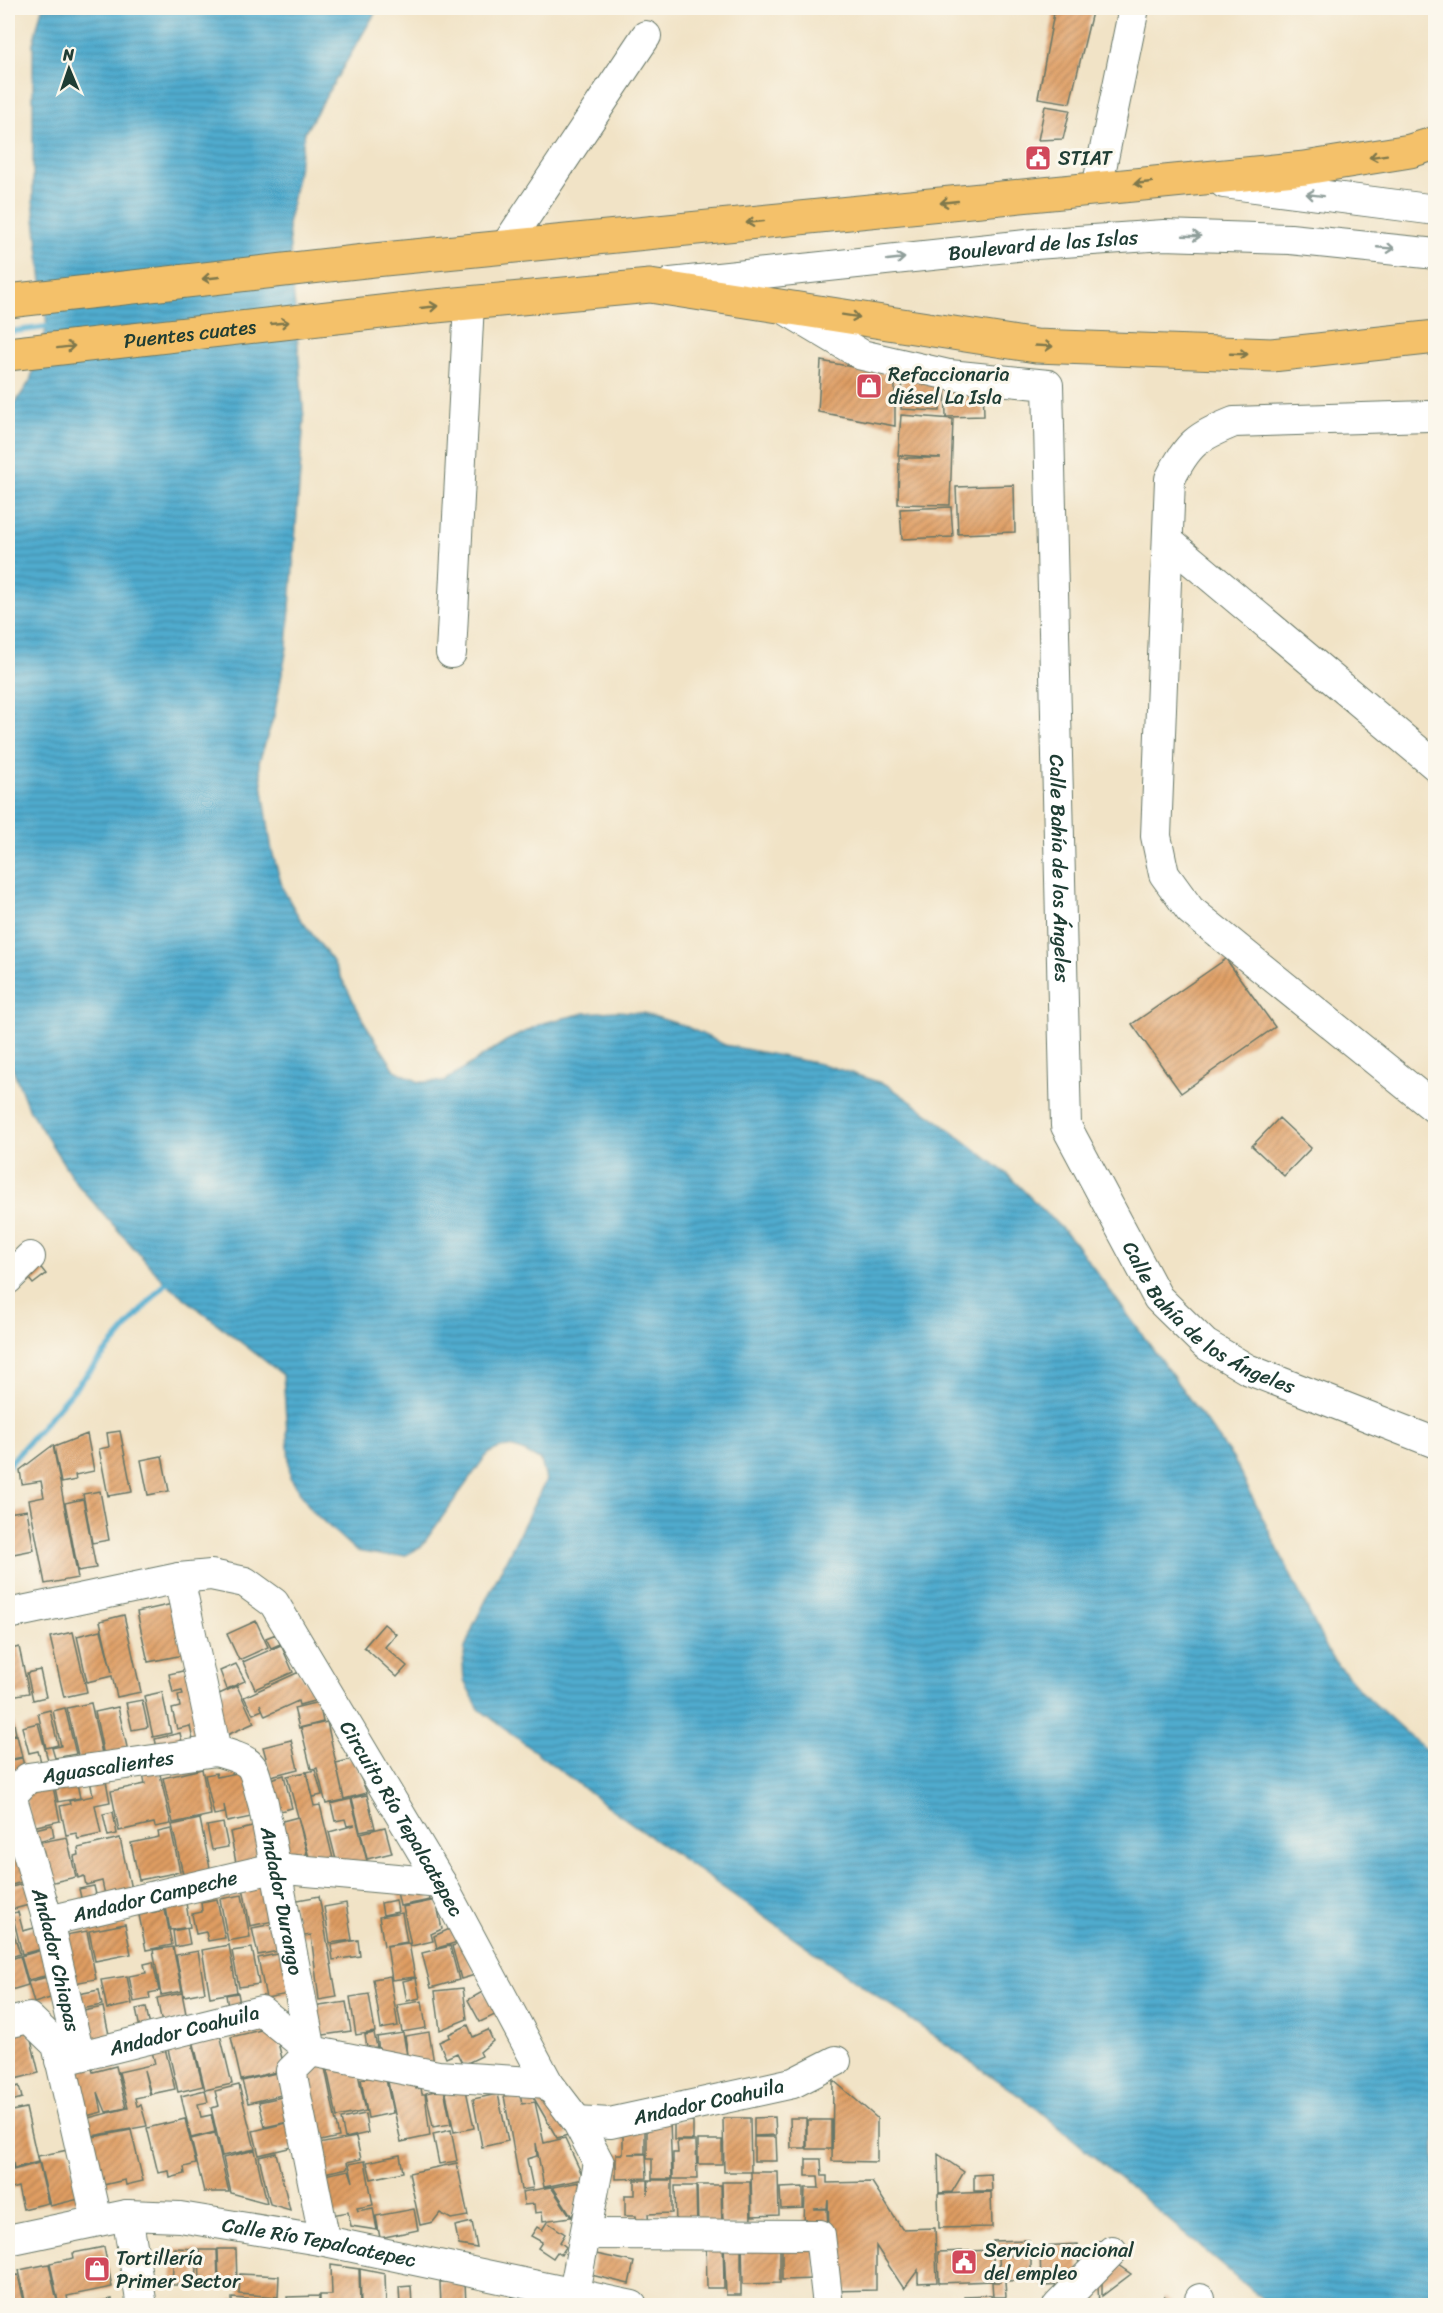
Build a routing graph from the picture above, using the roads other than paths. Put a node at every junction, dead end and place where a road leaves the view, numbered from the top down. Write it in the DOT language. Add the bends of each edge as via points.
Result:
graph roads {
  1 [pos="1134,8"];
  2 [pos="646,36"];
  3 [pos="1436,143"];
  4 [pos="1189,178"];
  5 [pos="1097,188"];
  6 [pos="1436,210"];
  7 [pos="504,247"];
  8 [pos="1436,254"];
  9 [pos="650,286"];
  10 [pos="22,300"];
  11 [pos="469,303"];
  12 [pos="778,305"];
  13 [pos="1436,337"];
  14 [pos="8,354"];
  15 [pos="1433,418"];
  16 [pos="1168,541"];
  17 [pos="451,653"];
  18 [pos="1436,766"];
  19 [pos="1436,1109"];
  20 [pos="30,1257"];
  21 [pos="8,1279"];
  22 [pos="1436,1443"];
  23 [pos="179,1578"];
  24 [pos="8,1614"];
  25 [pos="216,1751"];
  26 [pos="8,1798"];
  27 [pos="274,1868"];
  28 [pos="441,1883"];
  29 [pos="48,1921"];
  30 [pos="8,2023"];
  31 [pos="311,2052"];
  32 [pos="69,2058"];
  33 [pos="836,2061"];
  34 [pos="548,2083"];
  35 [pos="577,2121"];
  36 [pos="127,2215"];
  37 [pos="97,2220"];
  38 [pos="587,2234"];
  39 [pos="8,2240"];
  40 [pos="325,2241"];
  41 [pos="1112,2251"];
  42 [pos="502,2292"];
  43 [pos="574,2292"];
  44 [pos="142,2306"];
  45 [pos="632,2306"];
  46 [pos="828,2306"];
  47 [pos="1058,2306"];
  1 -- 5 [label="street"];
  2 -- 7 [label="street"];
  3 -- 4 [label="highway, one-way" via="1305,168"];
  4 -- 5 [label="highway, one-way"];
  6 -- 4 [label="street, one-way"];
  5 -- 7 [label="highway, one-way"];
  7 -- 10 [label="highway, one-way"];
  9 -- 8 [label="street, Boulevard de las Islas, one-way" via="1035,244 1164,235 1290,239"];
  9 -- 11 [label="highway, Puentes cuates"];
  9 -- 12 [label="highway, Puentes cuates"];
  14 -- 11 [label="highway, Puentes cuates, one-way"];
  11 -- 17 [label="street"];
  12 -- 13 [label="highway, Puentes cuates, one-way" via="1036,346 1272,355"];
  12 -- 22 [label="street, Calle Bahía de los Ángeles" via="862,355 949,375 1048,385 1066,1126 1158,1298 1205,1344 1247,1370"];
  15 -- 16 [label="street" via="1234,422 1208,432 1185,450 1170,479"];
  16 -- 18 [label="street"];
  16 -- 19 [label="street" via="1156,836 1164,874 1190,910"];
  20 -- 21 [label="street"];
  23 -- 24 [label="street, Circuito Río Tepalcatepec"];
  23 -- 25 [label="street"];
  23 -- 28 [label="street, Circuito Río Tepalcatepec" via="212,1575 245,1582 274,1603"];
  25 -- 26 [label="street, Aguascalientes" via="28,1778"];
  25 -- 27 [label="street, Andador Durango" via="246,1759 255,1771"];
  26 -- 29 [label="street, Andador Chiapas" via="13,1802"];
  27 -- 28 [label="street, Andador Campeche"];
  27 -- 29 [label="street, Andador Campeche"];
  27 -- 31 [label="street, Andador Durango"];
  28 -- 34 [label="street, Circuito Río Tepalcatepec"];
  29 -- 32 [label="street, Andador Chiapas"];
  30 -- 32 [label="street" via="29,2018"];
  31 -- 32 [label="street, Andador Coahuila" via="261,2011"];
  31 -- 34 [label="street, Andador Coahuila" via="438,2076"];
  31 -- 40 [label="street" via="291,2071"];
  32 -- 37 [label="street, Andador Chiapas"];
  33 -- 35 [label="street, Andador Coahuila" via="793,2083 610,2123"];
  34 -- 35 [label="street, Circuito Río Tepalcatepec"];
  35 -- 38 [label="street, Circuito Río Tepalcatepec" via="598,2163"];
  36 -- 37 [label="street, Calle Río Tepalcatepec"];
  36 -- 40 [label="street, Calle Río Tepalcatepec" via="180,2217"];
  36 -- 44 [label="street"];
  37 -- 39 [label="street, Calle Río Tepalcatepec"];
  38 -- 43 [label="street, Circuito Río Tepalcatepec"];
  38 -- 46 [label="street" via="820,2235"];
  40 -- 42 [label="street, Calle Río Tepalcatepec"];
  41 -- 47 [label="street"];
  42 -- 43 [label="street, Calle Río Tepalcatepec"];
  43 -- 45 [label="street, Calle Río Tepalcatepec"];
}
